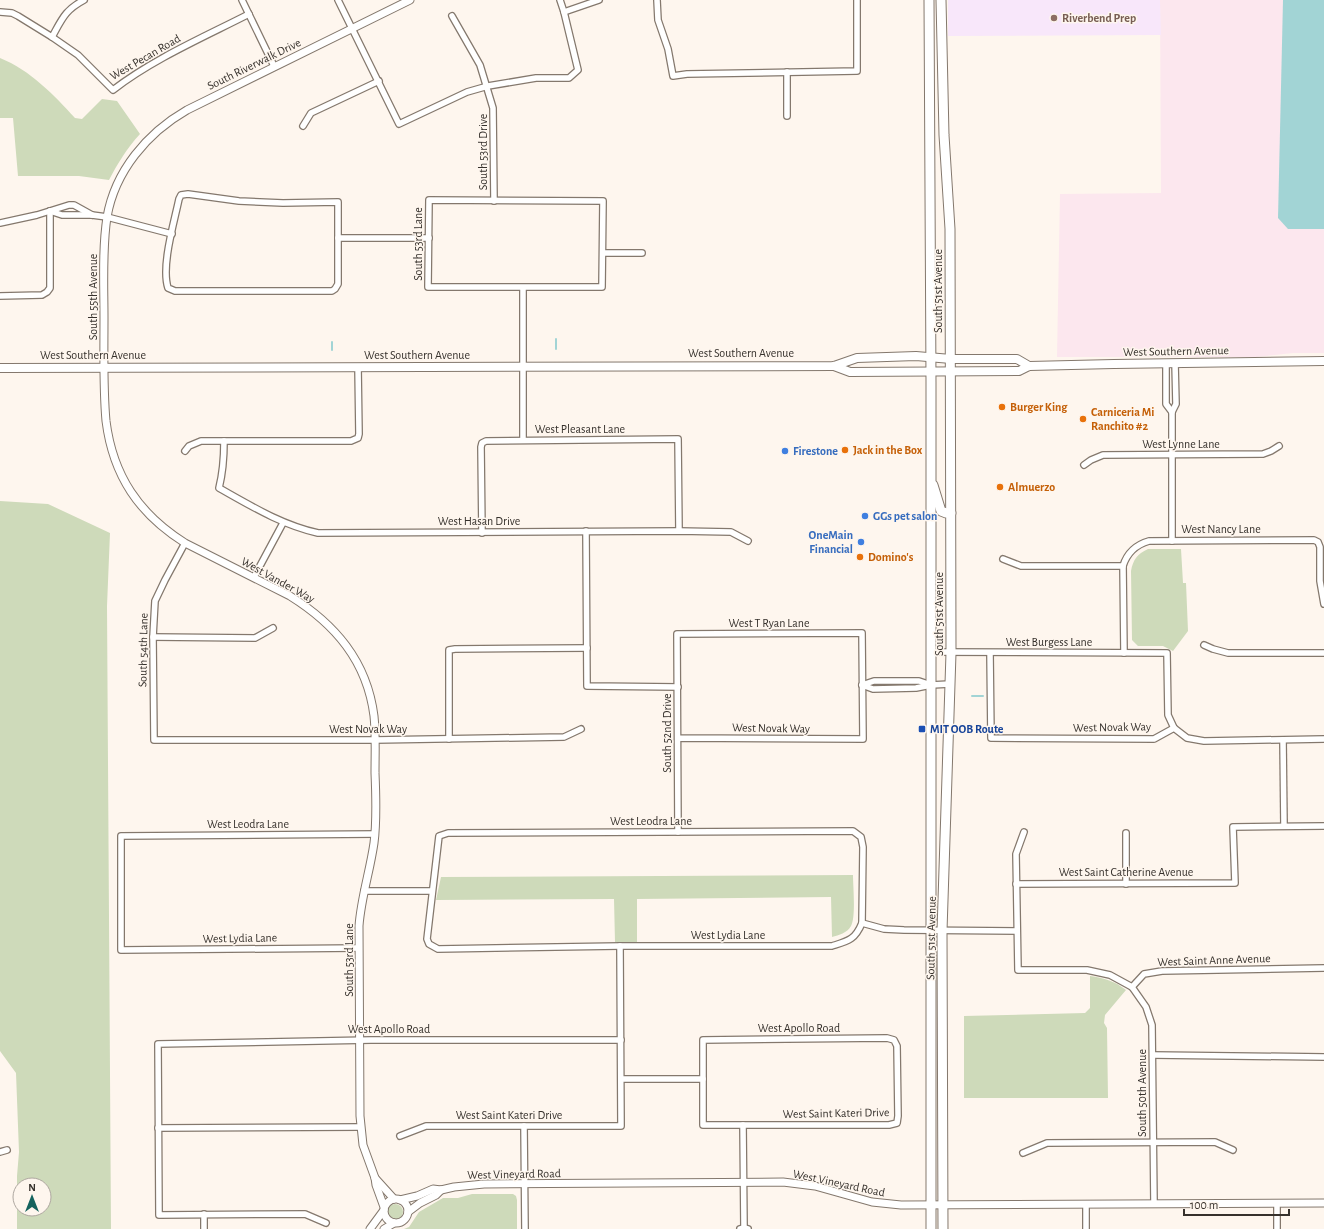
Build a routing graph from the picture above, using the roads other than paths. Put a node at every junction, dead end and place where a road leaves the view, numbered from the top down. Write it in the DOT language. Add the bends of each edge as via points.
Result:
graph roads {
  1 [pos="84,0"];
  2 [pos="242,0"];
  3 [pos="338,0"];
  4 [pos="410,0"];
  5 [pos="560,0"];
  6 [pos="599,0"];
  7 [pos="657,0"];
  8 [pos="857,0"];
  9 [pos="928,0"];
  10 [pos="941,0"];
  11 [pos="0,12"];
  12 [pos="564,12"];
  13 [pos="249,14"];
  14 [pos="452,16"];
  15 [pos="352,28"];
  16 [pos="52,37"];
  17 [pos="274,66"];
  18 [pos="787,72"];
  19 [pos="379,81"];
  20 [pos="488,86"];
  21 [pos="787,116"];
  22 [pos="303,126"];
  23 [pos="930,135"];
  24 [pos="944,135"];
  25 [pos="125,170"];
  26 [pos="494,201"];
  27 [pos="69,205"];
  28 [pos="50,211"];
  29 [pos="69,215"];
  30 [pos="92,215"];
  31 [pos="107,217"];
  32 [pos="0,223"];
  33 [pos="172,234"];
  34 [pos="338,238"];
  35 [pos="429,238"];
  36 [pos="602,252"];
  37 [pos="642,253"];
  38 [pos="522,288"];
  39 [pos="0,296"];
  40 [pos="931,358"];
  41 [pos="950,359"];
  42 [pos="1324,361"];
  43 [pos="1166,363"];
  44 [pos="1175,363"];
  45 [pos="523,366"];
  46 [pos="834,366"];
  47 [pos="1029,366"];
  48 [pos="104,367"];
  49 [pos="358,367"];
  50 [pos="0,368"];
  51 [pos="951,371"];
  52 [pos="931,372"];
  53 [pos="1172,412"];
  54 [pos="523,440"];
  55 [pos="224,441"];
  56 [pos="1279,446"];
  57 [pos="185,451"];
  58 [pos="1172,454"];
  59 [pos="1084,465"];
  60 [pos="930,476"];
  61 [pos="951,513"];
  62 [pos="283,523"];
  63 [pos="586,531"];
  64 [pos="679,531"];
  65 [pos="482,533"];
  66 [pos="748,541"];
  67 [pos="1172,541"];
  68 [pos="186,543"];
  69 [pos="1003,559"];
  70 [pos="1123,566"];
  71 [pos="254,577"];
  72 [pos="1324,604"];
  73 [pos="273,628"];
  74 [pos="677,634"];
  75 [pos="153,637"];
  76 [pos="1204,645"];
  77 [pos="587,648"];
  78 [pos="931,652"];
  79 [pos="951,653"];
  80 [pos="990,653"];
  81 [pos="1124,653"];
  82 [pos="1324,653"];
  83 [pos="950,684"];
  84 [pos="862,685"];
  85 [pos="931,685"];
  86 [pos="678,687"];
  87 [pos="1174,728"];
  88 [pos="581,729"];
  89 [pos="678,738"];
  90 [pos="1324,739"];
  91 [pos="154,740"];
  92 [pos="375,740"];
  93 [pos="449,740"];
  94 [pos="1283,740"];
  95 [pos="1284,826"];
  96 [pos="1324,826"];
  97 [pos="678,832"];
  98 [pos="1024,832"];
  99 [pos="1126,833"];
  100 [pos="375,834"];
  101 [pos="1016,884"];
  102 [pos="1126,884"];
  103 [pos="364,891"];
  104 [pos="432,892"];
  105 [pos="862,923"];
  106 [pos="930,930"];
  107 [pos="942,930"];
  108 [pos="1017,930"];
  109 [pos="620,946"];
  110 [pos="359,948"];
  111 [pos="121,950"];
  112 [pos="1324,968"];
  113 [pos="1132,987"];
  114 [pos="359,1040"];
  115 [pos="620,1040"];
  116 [pos="1153,1055"];
  117 [pos="1324,1056"];
  118 [pos="621,1079"];
  119 [pos="702,1079"];
  120 [pos="897,1122"];
  121 [pos="743,1125"];
  122 [pos="524,1126"];
  123 [pos="360,1127"];
  124 [pos="158,1128"];
  125 [pos="400,1136"];
  126 [pos="1153,1142"];
  127 [pos="7,1150"];
  128 [pos="1233,1150"];
  129 [pos="0,1152"];
  130 [pos="1023,1153"];
  131 [pos="375,1178"];
  132 [pos="744,1183"];
  133 [pos="525,1184"];
  134 [pos="441,1190"];
  135 [pos="397,1200"];
  136 [pos="1324,1203"];
  137 [pos="1086,1204"];
  138 [pos="1154,1204"];
  139 [pos="1277,1204"];
  140 [pos="931,1206"];
  141 [pos="943,1206"];
  142 [pos="384,1209"];
  143 [pos="408,1212"];
  144 [pos="204,1214"];
  145 [pos="326,1223"];
  146 [pos="394,1223"];
  147 [pos="204,1229"];
  148 [pos="370,1229"];
  149 [pos="384,1229"];
  150 [pos="525,1229"];
  151 [pos="744,1229"];
  152 [pos="931,1229"];
  153 [pos="943,1229"];
  154 [pos="1086,1229"];
  155 [pos="1277,1229"];
  1 -- 16 [label="street" via="67,11"];
  2 -- 13 [label="street"];
  3 -- 15 [label="street"];
  4 -- 15 [label="street, South Riverwalk Drive"];
  5 -- 12 [label="street"];
  6 -- 12 [label="street"];
  7 -- 18 [label="street" via="658,20 668,49 673,76"];
  8 -- 18 [label="street" via="857,72"];
  9 -- 23 [label="main road, South 51st Avenue"];
  10 -- 24 [label="main road, South 51st Avenue"];
  11 -- 16 [label="street, West Pecan Road" via="12,13"];
  12 -- 20 [label="street" via="578,70 569,78 536,78"];
  13 -- 16 [label="street, West Pecan Road" via="155,62 113,90 78,55"];
  13 -- 17 [label="street"];
  14 -- 20 [label="street, South 53rd Drive" via="480,65"];
  15 -- 17 [label="street, South Riverwalk Drive"];
  15 -- 19 [label="street"];
  17 -- 25 [label="street, South Riverwalk Drive" via="170,120 157,130"];
  18 -- 21 [label="street"];
  19 -- 20 [label="street" via="399,124 467,92"];
  19 -- 22 [label="street" via="311,113"];
  20 -- 26 [label="street, South 53rd Drive" via="494,108"];
  23 -- 24 [label="main road"];
  23 -- 40 [label="main road, South 51st Avenue"];
  24 -- 41 [label="main road, South 51st Avenue" via="950,229"];
  25 -- 31 [label="street, South 55th Avenue"];
  26 -- 35 [label="street, South 53rd Lane" via="429,200"];
  26 -- 36 [label="street" via="603,201"];
  27 -- 28 [label="street"];
  27 -- 29 [label="street"];
  27 -- 30 [label="street"];
  28 -- 29 [label="street"];
  28 -- 32 [label="street"];
  28 -- 39 [label="street" via="48,292 42,295"];
  29 -- 30 [label="street"];
  30 -- 31 [label="street"];
  31 -- 33 [label="street"];
  31 -- 48 [label="street, South 55th Avenue"];
  33 -- 34 [label="street" via="178,199 181,195 188,194 239,201 338,202"];
  33 -- 34 [label="street" via="166,281 168,288 175,291 332,291 338,284"];
  34 -- 35 [label="street"];
  35 -- 38 [label="street, South 53rd Lane" via="428,287"];
  36 -- 37 [label="street"];
  36 -- 38 [label="street" via="602,287"];
  38 -- 45 [label="street"];
  40 -- 41 [label="main road, West Southern Avenue"];
  40 -- 46 [label="main road, West Southern Avenue" via="857,358"];
  40 -- 52 [label="main road, South 51st Avenue"];
  41 -- 47 [label="main road, West Southern Avenue" via="1017,359"];
  41 -- 51 [label="main road, South 51st Avenue"];
  42 -- 44 [label="main road, West Southern Avenue"];
  43 -- 44 [label="main road, West Southern Avenue"];
  43 -- 47 [label="main road, West Southern Avenue"];
  43 -- 53 [label="street" via="1166,404"];
  44 -- 53 [label="street" via="1176,404"];
  45 -- 46 [label="main road, West Southern Avenue"];
  45 -- 49 [label="main road, West Southern Avenue"];
  45 -- 54 [label="street"];
  46 -- 52 [label="main road, West Southern Avenue" via="850,372"];
  47 -- 51 [label="main road, West Southern Avenue" via="1019,371"];
  48 -- 49 [label="main road, West Southern Avenue"];
  48 -- 50 [label="main road, West Southern Avenue"];
  48 -- 68 [label="street, South 55th Avenue" via="107,429 111,450 119,470 149,515"];
  49 -- 55 [label="street" via="358,438 351,441"];
  51 -- 52 [label="main road, West Southern Avenue"];
  51 -- 61 [label="main road, South 51st Avenue"];
  52 -- 60 [label="main road, South 51st Avenue"];
  53 -- 58 [label="street"];
  54 -- 64 [label="street, West Pleasant Lane" via="678,439"];
  54 -- 65 [label="street, West Pleasant Lane" via="482,443"];
  55 -- 57 [label="street" via="202,441 189,446"];
  55 -- 62 [label="street, West Hasan Drive" via="219,488"];
  56 -- 58 [label="street, West Lynne Lane" via="1264,454"];
  58 -- 59 [label="street, West Lynne Lane" via="1103,455"];
  58 -- 67 [label="street"];
  60 -- 61 [label="main road" via="941,511"];
  60 -- 78 [label="main road, South 51st Avenue"];
  61 -- 79 [label="main road, South 51st Avenue"];
  62 -- 65 [label="street, West Hasan Drive" via="318,533"];
  62 -- 71 [label="street"];
  63 -- 64 [label="street, West Hasan Drive"];
  63 -- 65 [label="street, West Hasan Drive"];
  63 -- 77 [label="street"];
  64 -- 66 [label="street, West Hasan Drive" via="731,532"];
  67 -- 70 [label="street, West Nancy Lane" via="1143,543 1128,555"];
  67 -- 72 [label="street, West Nancy Lane" via="1318,542"];
  68 -- 71 [label="street, West Vander Way"];
  68 -- 75 [label="street, South 54th Lane" via="155,601"];
  69 -- 70 [label="street" via="1021,566"];
  70 -- 81 [label="street"];
  71 -- 92 [label="street, West Vander Way" via="303,604 329,624 343,640 368,691 374,714"];
  73 -- 75 [label="street" via="255,638"];
  74 -- 84 [label="street, West T Ryan Lane" via="862,634"];
  74 -- 86 [label="street, South 52nd Drive"];
  75 -- 91 [label="street, South 54th Lane"];
  76 -- 82 [label="street" via="1228,653"];
  77 -- 86 [label="street" via="587,686"];
  77 -- 93 [label="street" via="449,650"];
  78 -- 79 [label="street, West Burgess Lane"];
  78 -- 85 [label="main road, South 51st Avenue"];
  79 -- 80 [label="street, West Burgess Lane"];
  79 -- 83 [label="main road, South 51st Avenue"];
  80 -- 81 [label="street, West Burgess Lane"];
  80 -- 87 [label="street, West Novak Way" via="991,738 1154,739"];
  81 -- 87 [label="street, West Burgess Lane" via="1167,653 1168,715"];
  83 -- 85 [label="street"];
  83 -- 107 [label="main road, South 51st Avenue"];
  84 -- 85 [label="street" via="873,689 920,688"];
  84 -- 89 [label="street, West Novak Way" via="863,740"];
  85 -- 106 [label="main road, South 51st Avenue"];
  86 -- 89 [label="street, South 52nd Drive"];
  87 -- 94 [label="street" via="1187,738 1204,741"];
  88 -- 93 [label="street, West Novak Way" via="564,737"];
  89 -- 97 [label="street, South 52nd Drive"];
  90 -- 94 [label="street"];
  91 -- 92 [label="street, West Novak Way"];
  92 -- 93 [label="street, West Novak Way"];
  92 -- 100 [label="street, South 53rd Lane"];
  94 -- 95 [label="street"];
  95 -- 96 [label="street"];
  95 -- 102 [label="street, West Saint Catherine Avenue" via="1233,827 1235,882"];
  97 -- 104 [label="street, West Leodra Lane" via="448,833 439,836"];
  97 -- 105 [label="street, West Leodra Lane" via="853,831 861,837 863,846"];
  98 -- 101 [label="street" via="1016,854"];
  99 -- 102 [label="street"];
  100 -- 103 [label="street, South 53rd Lane"];
  100 -- 111 [label="street, West Leodra Lane" via="121,836"];
  101 -- 102 [label="street, West Saint Catherine Avenue"];
  101 -- 108 [label="street"];
  103 -- 104 [label="street"];
  103 -- 110 [label="street, South 53rd Lane"];
  104 -- 109 [label="street, West Lydia Lane" via="427,940 438,949"];
  105 -- 106 [label="street" via="884,928"];
  105 -- 109 [label="street, West Lydia Lane" via="858,933 832,946"];
  106 -- 107 [label="street"];
  106 -- 140 [label="main road, South 51st Avenue"];
  107 -- 108 [label="street"];
  107 -- 141 [label="main road, South 51st Avenue"];
  108 -- 113 [label="street" via="1018,970 1087,970 1110,975"];
  109 -- 115 [label="street"];
  110 -- 111 [label="street, West Lydia Lane"];
  110 -- 114 [label="street, South 53rd Lane"];
  112 -- 113 [label="street, West Saint Anne Avenue" via="1162,971 1144,974"];
  113 -- 116 [label="street, South 50th Avenue" via="1146,1007 1152,1025"];
  114 -- 115 [label="street, West Apollo Road"];
  114 -- 123 [label="street, South 53rd Lane"];
  114 -- 124 [label="street, West Apollo Road" via="158,1044"];
  115 -- 118 [label="street"];
  116 -- 117 [label="street"];
  116 -- 126 [label="street, South 50th Avenue"];
  118 -- 119 [label="street"];
  118 -- 122 [label="street, West Saint Kateri Drive" via="621,1126"];
  119 -- 120 [label="street, West Apollo Road" via="703,1040 887,1038 894,1040 897,1046"];
  119 -- 121 [label="street, West Saint Kateri Drive" via="703,1125"];
  120 -- 121 [label="street, West Saint Kateri Drive" via="889,1125"];
  121 -- 132 [label="street"];
  122 -- 125 [label="street, West Saint Kateri Drive" via="426,1126"];
  122 -- 133 [label="street"];
  123 -- 124 [label="street"];
  123 -- 131 [label="street, South 53rd Lane" via="363,1145"];
  124 -- 144 [label="street" via="159,1215"];
  126 -- 128 [label="street" via="1215,1142"];
  126 -- 130 [label="street" via="1047,1143"];
  126 -- 138 [label="street, South 50th Avenue"];
  127 -- 129 [label="street"];
  131 -- 135 [label="street, South 53rd Lane"];
  131 -- 142 [label="street, South 53rd Lane"];
  132 -- 133 [label="street, West Vineyard Road"];
  132 -- 140 [label="street, West Vineyard Road" via="797,1183 872,1202"];
  132 -- 151 [label="street"];
  133 -- 134 [label="street, West Vineyard Road" via="479,1184"];
  133 -- 150 [label="street"];
  134 -- 135 [label="street, West Vineyard Road" via="433,1189 417,1196"];
  134 -- 143 [label="street"];
  135 -- 142 [label="street" via="388,1202"];
  135 -- 143 [label="street, South 53rd Lane" via="406,1205"];
  136 -- 139 [label="street, West Vineyard Road"];
  137 -- 138 [label="street, West Vineyard Road"];
  137 -- 141 [label="street, West Vineyard Road"];
  137 -- 154 [label="street"];
  138 -- 139 [label="street, West Vineyard Road"];
  139 -- 155 [label="street"];
  140 -- 141 [label="street, West Vineyard Road"];
  140 -- 152 [label="main road, South 51st Avenue"];
  141 -- 153 [label="main road, South 51st Avenue"];
  142 -- 146 [label="street, South 53rd Lane" via="386,1218"];
  142 -- 148 [label="street"];
  143 -- 146 [label="street" via="403,1220"];
  144 -- 145 [label="street" via="305,1214"];
  144 -- 147 [label="street"];
  146 -- 149 [label="street"];
}
